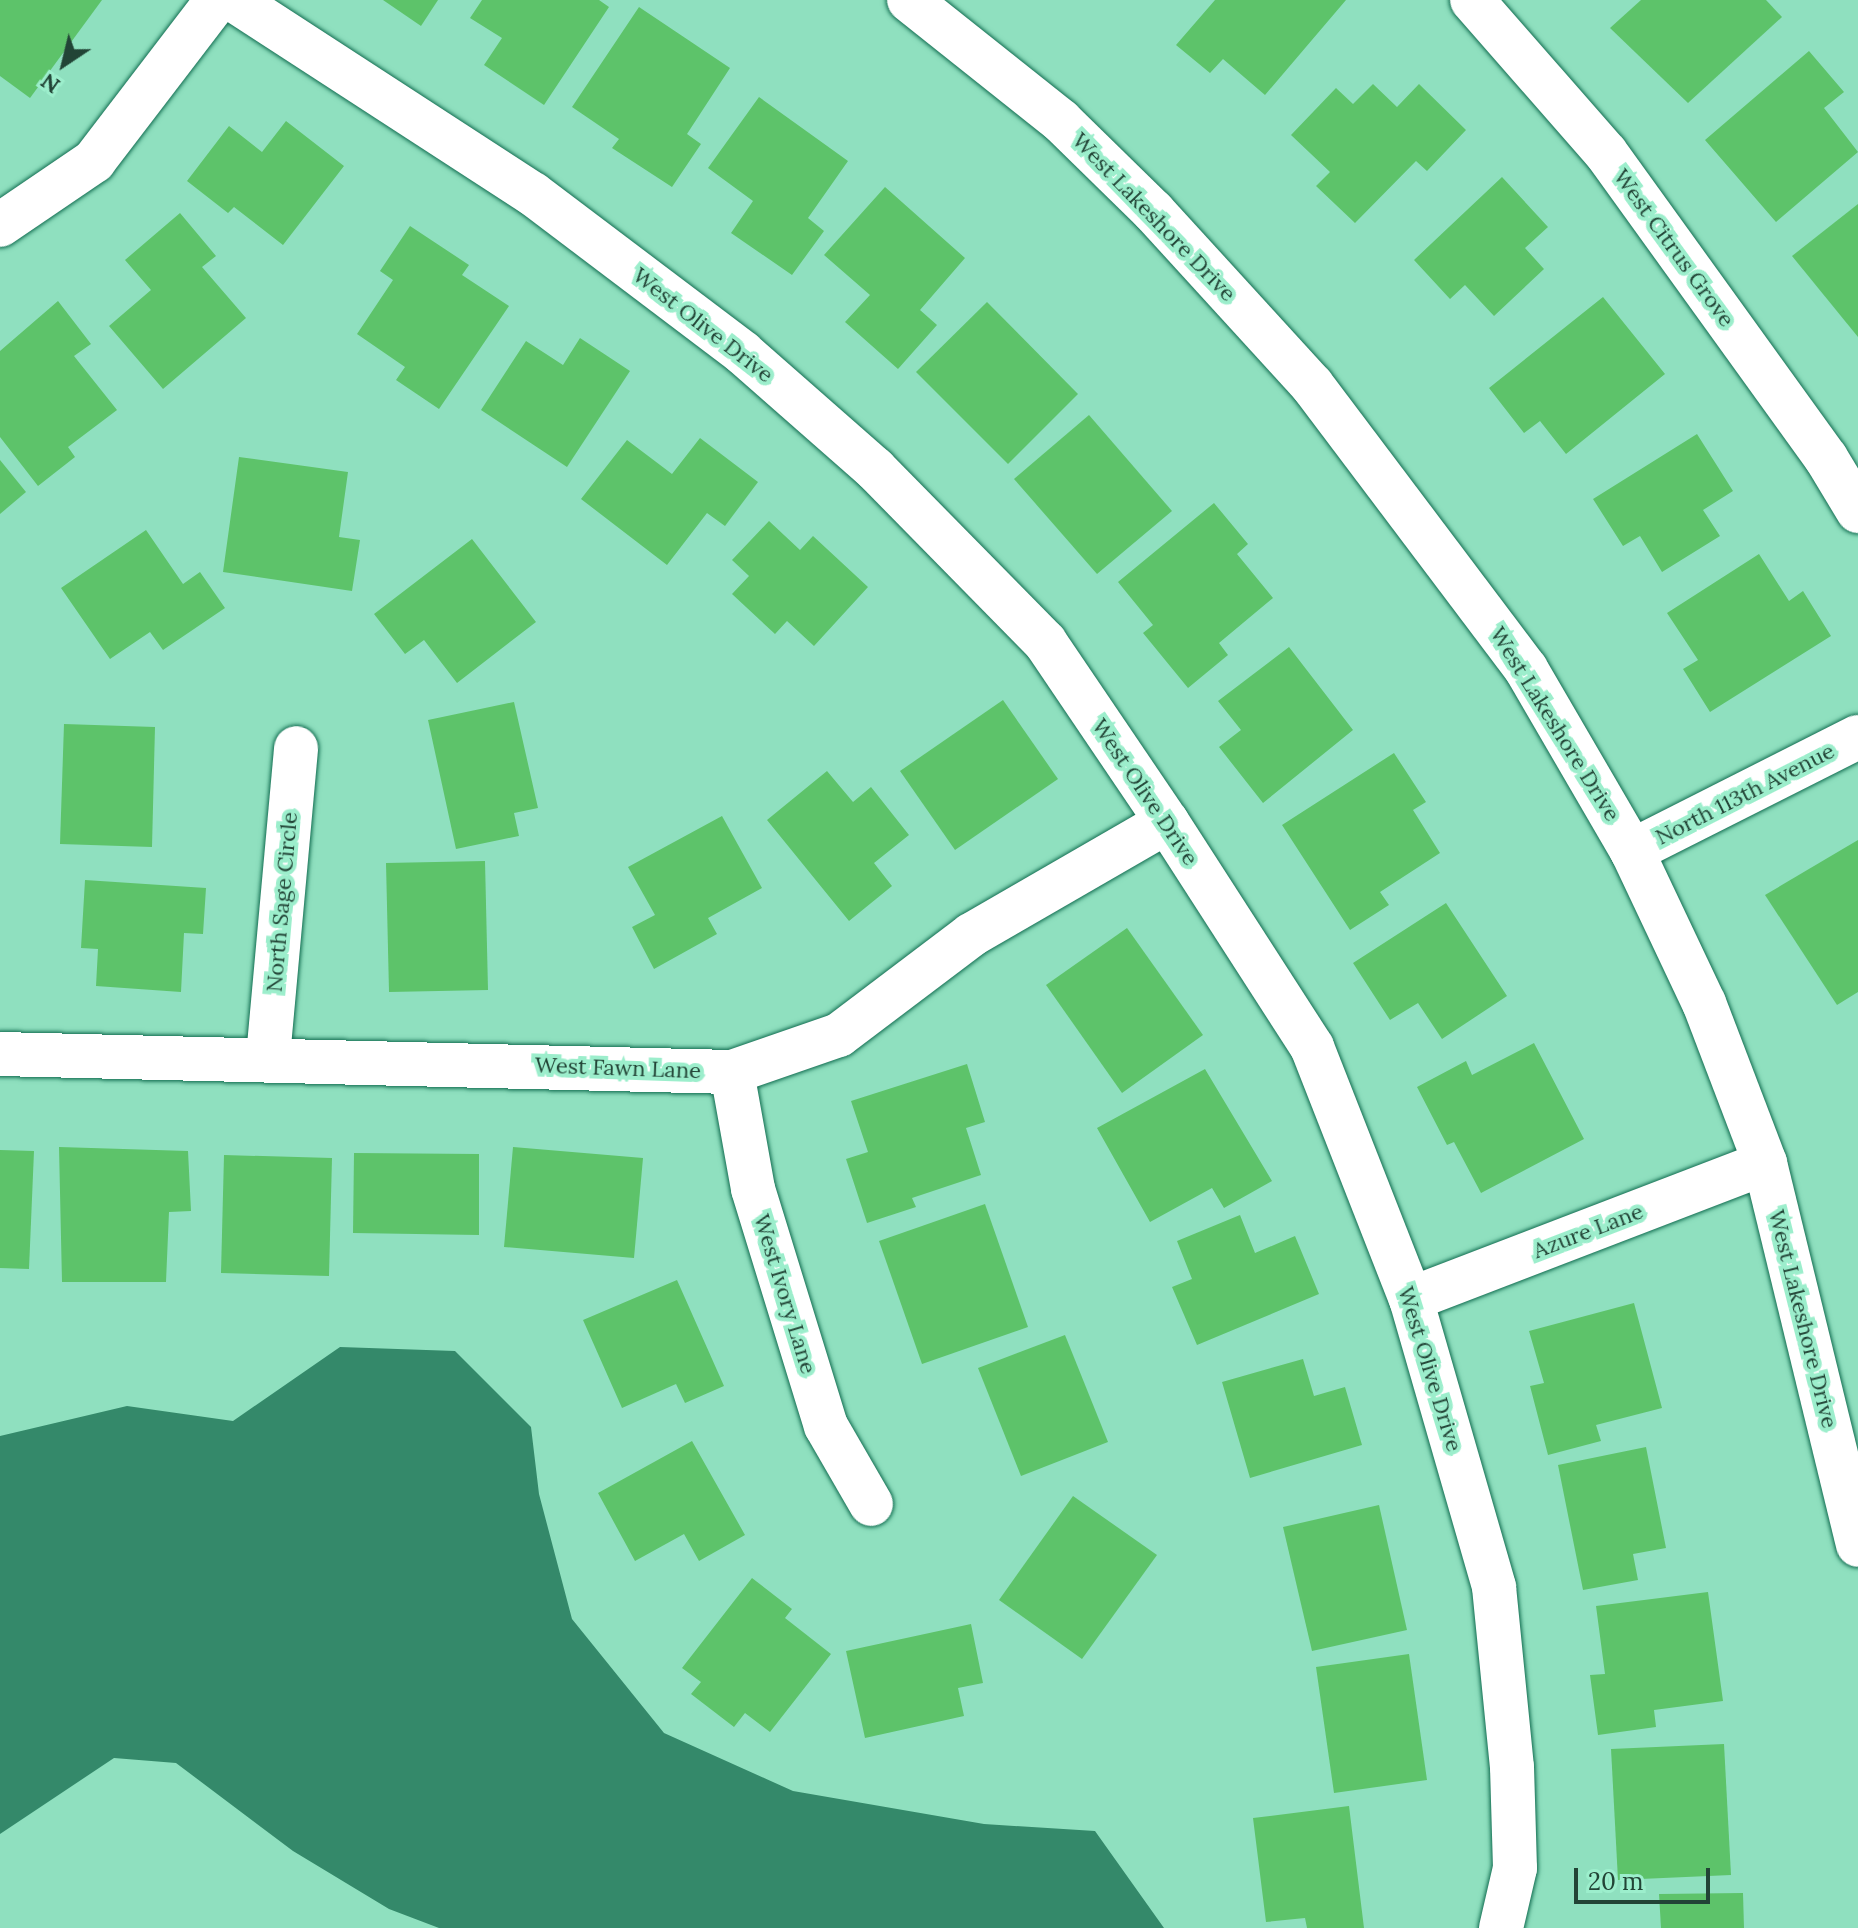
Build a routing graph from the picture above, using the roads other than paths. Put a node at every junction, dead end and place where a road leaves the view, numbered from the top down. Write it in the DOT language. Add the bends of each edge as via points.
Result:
graph roads {
  1 [pos="217,0"];
  2 [pos="234,0"];
  3 [pos="909,0"];
  4 [pos="1472,0"];
  5 [pos="0,225"];
  6 [pos="1858,511"];
  7 [pos="1858,737"];
  8 [pos="296,748"];
  9 [pos="1167,822"];
  10 [pos="1632,851"];
  11 [pos="0,1054"];
  12 [pos="268,1057"];
  13 [pos="732,1072"];
  14 [pos="1765,1163"];
  15 [pos="1411,1299"];
  16 [pos="871,1504"];
  17 [pos="1858,1545"];
  18 [pos="1501,1928"];
  1 -- 5 [label="street" via="94,161"];
  2 -- 9 [label="street, West Olive Drive" via="533,194 743,353 875,469 1045,642"];
  3 -- 10 [label="street, West Lakeshore Drive" via="1061,121 1153,211 1312,385 1526,669"];
  4 -- 6 [label="street, West Citrus Grove" via="1606,153 1826,458"];
  7 -- 10 [label="street, North 113th Avenue"];
  8 -- 12 [label="street, North Sage Circle"];
  9 -- 13 [label="street, West Fawn Lane" via="971,935 839,1035"];
  9 -- 15 [label="street, West Olive Drive" via="1312,1047"];
  10 -- 14 [label="street, West Lakeshore Drive" via="1704,1003"];
  11 -- 12 [label="street, West Fawn Lane"];
  12 -- 13 [label="street, West Fawn Lane"];
  13 -- 16 [label="street, West Ivory Lane" via="753,1189 826,1426"];
  14 -- 15 [label="street, Azure Lane"];
  14 -- 17 [label="street, West Lakeshore Drive"];
  15 -- 18 [label="street, West Olive Drive" via="1494,1587 1512,1767 1515,1868"];
}
